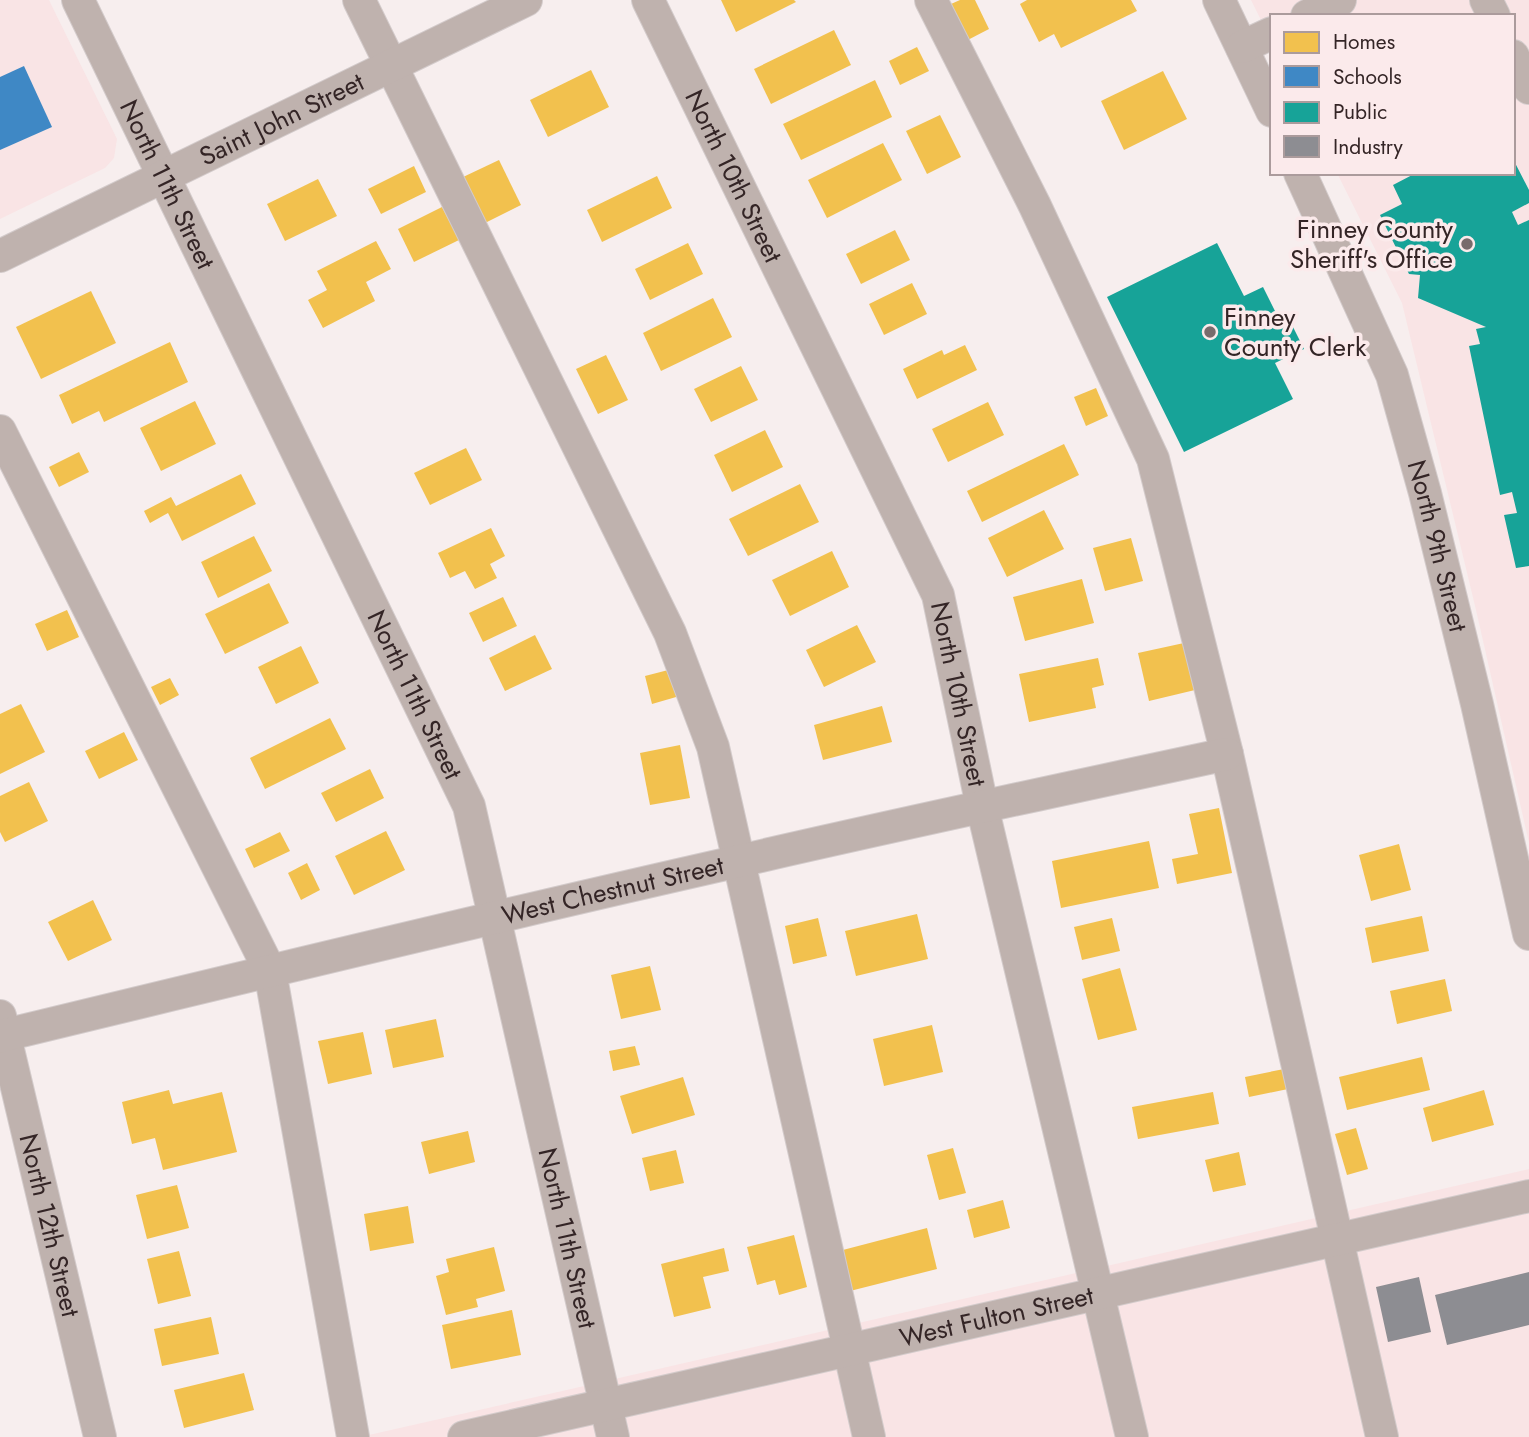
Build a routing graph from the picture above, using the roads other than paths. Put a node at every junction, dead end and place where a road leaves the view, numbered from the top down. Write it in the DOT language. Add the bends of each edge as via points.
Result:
graph roads {
  1 [pos="78,0"];
  2 [pos="359,0"];
  3 [pos="526,0"];
  4 [pos="648,0"];
  5 [pos="931,0"];
  6 [pos="1219,0"];
  7 [pos="1339,0"];
  8 [pos="1311,14"];
  9 [pos="1270,34"];
  10 [pos="1242,47"];
  11 [pos="1515,60"];
  12 [pos="391,65"];
  13 [pos="1529,88"];
  14 [pos="1270,107"];
  15 [pos="1301,175"];
  16 [pos="164,176"];
  17 [pos="0,256"];
  18 [pos="0,430"];
  19 [pos="1227,754"];
  20 [pos="982,806"];
  21 [pos="738,861"];
  22 [pos="495,917"];
  23 [pos="1529,934"];
  24 [pos="270,971"];
  25 [pos="2,1029"];
  26 [pos="1529,1196"];
  27 [pos="1336,1240"];
  28 [pos="1097,1295"];
  29 [pos="849,1351"];
  30 [pos="606,1405"];
  31 [pos="100,1437"];
  32 [pos="354,1437"];
  33 [pos="464,1437"];
  34 [pos="613,1437"];
  35 [pos="869,1437"];
  36 [pos="1132,1437"];
  37 [pos="1382,1437"];
  1 -- 16 [label="street, North 11th Street"];
  2 -- 12 [label="street"];
  3 -- 12 [label="street, Saint John Street"];
  4 -- 20 [label="street, North 10th Street" via="938,595"];
  5 -- 19 [label="street" via="1035,206 1153,459"];
  6 -- 10 [label="street"];
  7 -- 8 [label="street"];
  9 -- 10 [label="street"];
  10 -- 14 [label="street"];
  11 -- 13 [label="street"];
  12 -- 16 [label="street, Saint John Street"];
  12 -- 21 [label="street" via="670,633 713,747"];
  15 -- 23 [label="street, North 9th Street" via="1392,375 1477,704"];
  16 -- 17 [label="street, Saint John Street"];
  16 -- 22 [label="street, North 11th Street" via="469,806"];
  18 -- 24 [label="street"];
  19 -- 20 [label="street, West Chestnut Street"];
  19 -- 27 [label="street"];
  20 -- 21 [label="street, West Chestnut Street"];
  20 -- 28 [label="street, North 10th Street"];
  21 -- 22 [label="street, West Chestnut Street"];
  21 -- 29 [label="street"];
  22 -- 24 [label="street, West Chestnut Street"];
  22 -- 30 [label="street, North 11th Street"];
  24 -- 25 [label="street, West Chestnut Street"];
  24 -- 32 [label="street"];
  25 -- 31 [label="street, North 12th Street"];
  26 -- 27 [label="street, West Fulton Street"];
  27 -- 28 [label="street, West Fulton Street"];
  27 -- 37 [label="street"];
  28 -- 29 [label="street, West Fulton Street"];
  28 -- 36 [label="street, North 10th Street"];
  29 -- 30 [label="street, West Fulton Street"];
  29 -- 35 [label="street"];
  30 -- 33 [label="street, West Fulton Street"];
  30 -- 34 [label="street, North 11th Street"];
}
